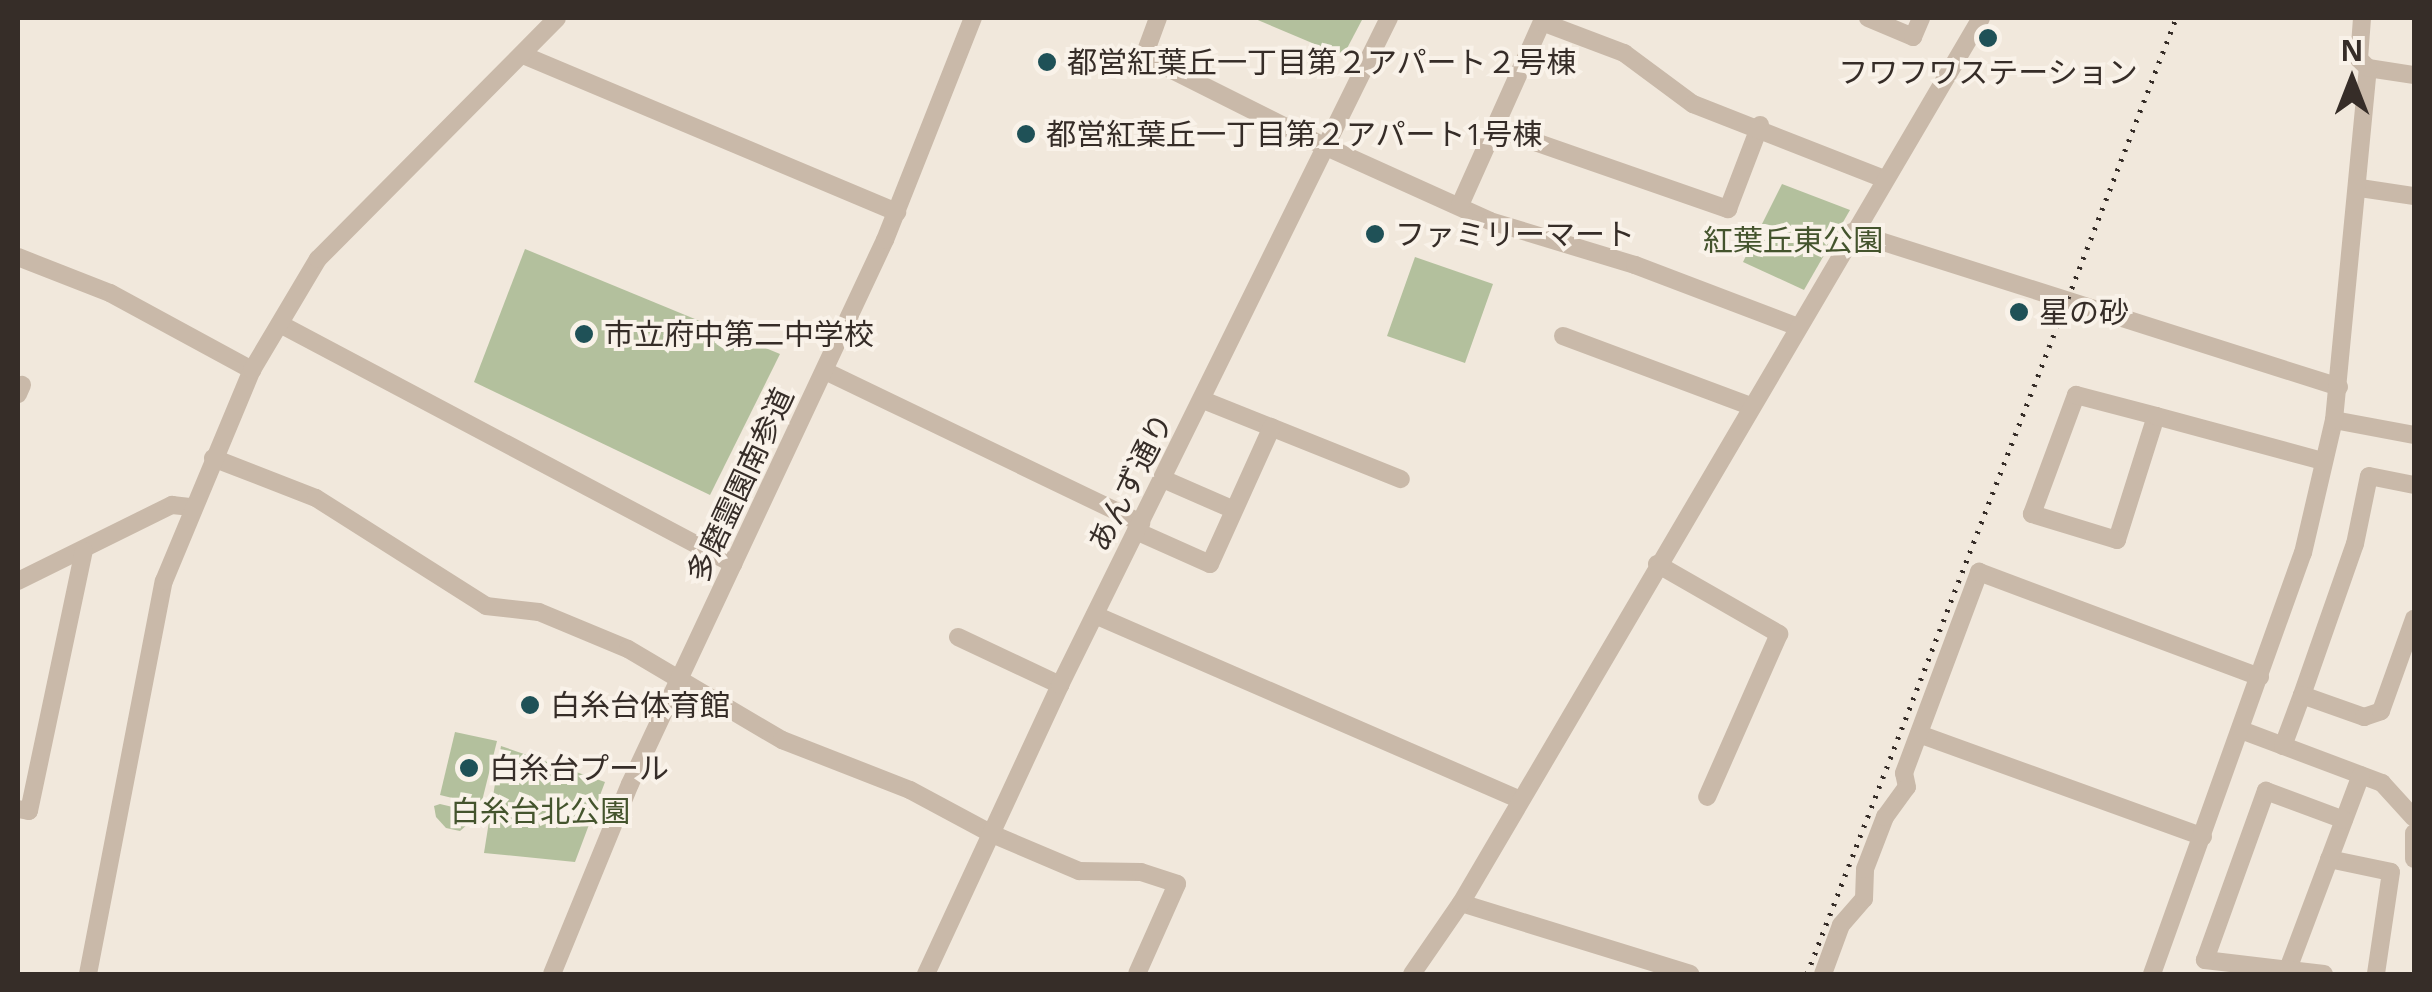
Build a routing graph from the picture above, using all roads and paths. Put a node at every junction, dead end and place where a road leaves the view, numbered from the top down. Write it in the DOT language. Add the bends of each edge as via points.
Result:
graph roads {
  1 [pos="557,18"];
  2 [pos="972,18"];
  3 [pos="1158,18"];
  4 [pos="1389,18"];
  5 [pos="1868,18"];
  6 [pos="1921,18"];
  7 [pos="2362,18"];
  8 [pos="1974,19"];
  9 [pos="523,55"];
  10 [pos="2368,68"];
  11 [pos="2414,76"];
  12 [pos="1760,125"];
  13 [pos="1495,128"];
  14 [pos="1322,146"];
  15 [pos="1882,178"];
  16 [pos="2360,188"];
  17 [pos="2414,196"];
  18 [pos="1460,205"];
  19 [pos="897,212"];
  20 [pos="1852,232"];
  21 [pos="18,258"];
  22 [pos="280,324"];
  23 [pos="1796,326"];
  24 [pos="1563,336"];
  25 [pos="252,370"];
  26 [pos="825,371"];
  27 [pos="2339,387"];
  28 [pos="1202,400"];
  29 [pos="1750,406"];
  30 [pos="2156,416"];
  31 [pos="2334,420"];
  32 [pos="1272,427"];
  33 [pos="2414,435"];
  34 [pos="213,458"];
  35 [pos="2323,461"];
  36 [pos="1163,478"];
  37 [pos="1401,479"];
  38 [pos="2414,485"];
  39 [pos="192,507"];
  40 [pos="1234,510"];
  41 [pos="1138,527"];
  42 [pos="84,551"];
  43 [pos="733,564"];
  44 [pos="1657,564"];
  45 [pos="18,581"];
  46 [pos="1095,615"];
  47 [pos="2414,619"];
  48 [pos="958,637"];
  49 [pos="2260,678"];
  50 [pos="679,680"];
  51 [pos="1060,686"];
  52 [pos="2302,695"];
  53 [pos="2241,730"];
  54 [pos="1919,734"];
  55 [pos="2283,746"];
  56 [pos="2361,774"];
  57 [pos="1707,796"];
  58 [pos="1520,799"];
  59 [pos="18,809"];
  60 [pos="2414,818"];
  61 [pos="2344,820"];
  62 [pos="2414,833"];
  63 [pos="992,834"];
  64 [pos="2203,836"];
  65 [pos="2329,859"];
  66 [pos="2414,859"];
  67 [pos="1461,903"];
  68 [pos="2288,969"];
  69 [pos="88,974"];
  70 [pos="552,974"];
  71 [pos="926,974"];
  72 [pos="1137,974"];
  73 [pos="1412,974"];
  74 [pos="1690,974"];
  75 [pos="1823,974"];
  76 [pos="2152,974"];
  77 [pos="2324,974"];
  78 [pos="2376,974"];
  1 -- 9 [label="street"];
  2 -- 19 [label="street, 多磨霊園南参道"];
  3 -- 14 [label="street" via="1144,56"];
  4 -- 14 [label="street, あんず通り"];
  5 -- 6 [label="street" via="1913,37"];
  7 -- 10 [label="street" via="2359,59"];
  8 -- 15 [label="street"];
  9 -- 19 [label="street"];
  9 -- 22 [label="street" via="361,210 318,259"];
  10 -- 11 [label="street"];
  10 -- 16 [label="street"];
  12 -- 13 [label="street" via="1728,209"];
  12 -- 13 [label="street" via="1693,104 1624,53 1542,22"];
  12 -- 15 [label="street"];
  13 -- 18 [label="street"];
  14 -- 18 [label="street"];
  14 -- 28 [label="street, あんず通り"];
  15 -- 20 [label="street"];
  16 -- 17 [label="street"];
  16 -- 27 [label="street"];
  18 -- 23 [label="street"];
  19 -- 26 [label="street, 多磨霊園南参道"];
  20 -- 23 [label="street"];
  20 -- 27 [label="street"];
  21 -- 25 [label="street" via="110,293"];
  22 -- 25 [label="street"];
  22 -- 43 [label="street"];
  23 -- 29 [label="street"];
  24 -- 29 [label="street"];
  25 -- 34 [label="street"];
  26 -- 41 [label="street"];
  26 -- 43 [label="street, 多磨霊園南参道"];
  27 -- 31 [label="street"];
  28 -- 32 [label="street"];
  28 -- 36 [label="street, あんず通り"];
  29 -- 44 [label="street"];
  30 -- 30 [label="street" via="2076,395 2032,514 2118,540"];
  30 -- 35 [label="street"];
  31 -- 33 [label="street"];
  31 -- 35 [label="street"];
  32 -- 37 [label="street"];
  32 -- 40 [label="street"];
  34 -- 39 [label="street"];
  34 -- 50 [label="street" via="316,498 486,606 539,612"];
  35 -- 49 [label="street" via="2304,553"];
  36 -- 40 [label="street"];
  36 -- 41 [label="street, あんず通り"];
  38 -- 52 [label="street" via="2369,476 2355,544"];
  39 -- 42 [label="street" via="172,506"];
  39 -- 69 [label="street" via="164,582"];
  40 -- 41 [label="street" via="1210,564"];
  41 -- 46 [label="street, あんず通り"];
  42 -- 45 [label="street"];
  42 -- 59 [label="street" via="29,811"];
  43 -- 50 [label="street, 多磨霊園南参道"];
  44 -- 57 [label="street" via="1779,634"];
  44 -- 58 [label="street"];
  46 -- 51 [label="street, あんず通り"];
  46 -- 58 [label="street"];
  47 -- 52 [label="street" via="2381,711 2364,717"];
  48 -- 51 [label="street"];
  49 -- 53 [label="street"];
  49 -- 54 [label="street" via="1979,572"];
  50 -- 63 [label="street" via="782,740 910,790"];
  50 -- 70 [label="street, 多磨霊園南参道"];
  51 -- 63 [label="street, あんず通り"];
  52 -- 55 [label="street"];
  53 -- 55 [label="street"];
  53 -- 64 [label="street"];
  54 -- 64 [label="street"];
  54 -- 75 [label="street" via="1904,773 1907,787 1885,818 1865,869 1864,899 1842,925"];
  55 -- 56 [label="street"];
  56 -- 60 [label="street" via="2382,783"];
  56 -- 61 [label="street"];
  58 -- 67 [label="street"];
  61 -- 65 [label="street"];
  61 -- 68 [label="street" via="2266,791 2206,960"];
  62 -- 66 [label="street"];
  63 -- 71 [label="street, あんず通り"];
  63 -- 72 [label="street" via="1079,872 1141,872 1177,884"];
  64 -- 76 [label="street"];
  65 -- 68 [label="street"];
  65 -- 78 [label="street" via="2391,872"];
  67 -- 73 [label="street"];
  67 -- 74 [label="street"];
  68 -- 77 [label="street"];
}
